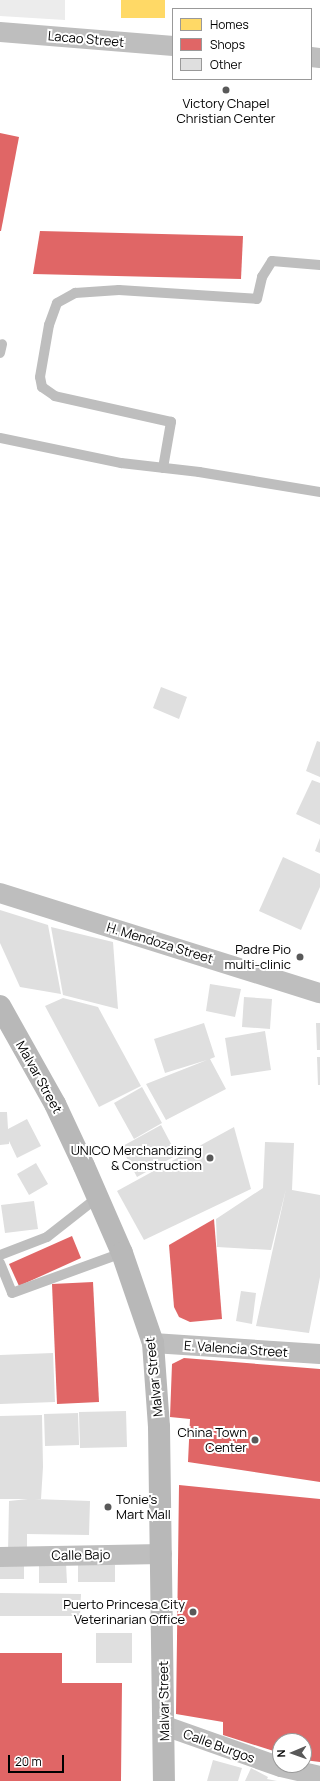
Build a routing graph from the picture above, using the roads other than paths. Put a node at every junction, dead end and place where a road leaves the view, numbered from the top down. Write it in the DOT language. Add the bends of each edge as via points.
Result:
graph roads {
  1 [pos="0,32"];
  2 [pos="172,46"];
  3 [pos="320,265"];
  4 [pos="0,438"];
  5 [pos="162,468"];
  6 [pos="320,492"];
  7 [pos="0,893"];
  8 [pos="318,986"];
  9 [pos="0,1006"];
  10 [pos="98,1197"];
  11 [pos="122,1253"];
  12 [pos="0,1255"];
  13 [pos="0,1263"];
  14 [pos="153,1343"];
  15 [pos="320,1354"];
  16 [pos="162,1554"];
  17 [pos="0,1557"];
  18 [pos="165,1726"];
  19 [pos="320,1776"];
  20 [pos="164,1781"];
  1 -- 2 [label="street, Lacao Street"];
  3 -- 5 [label="lane" via="272,261 262,277 257,300 119,290 75,293 57,303 49,325 41,370 42,387 55,396 171,422"];
  4 -- 5 [label="lane" via="121,463"];
  5 -- 6 [label="lane"];
  7 -- 8 [label="street, H. Mendoza Street"];
  9 -- 10 [label="main road, Malvar Street" via="55,1104"];
  10 -- 11 [label="main road, Malvar Street"];
  10 -- 12 [label="lane" via="47,1237"];
  11 -- 13 [label="lane" via="12,1293"];
  11 -- 14 [label="main road, Malvar Street"];
  14 -- 15 [label="street, E. Valencia Street"];
  14 -- 16 [label="main road, Malvar Street" via="159,1427"];
  16 -- 17 [label="street, Calle Bajo"];
  16 -- 18 [label="main road, Malvar Street"];
  18 -- 19 [label="street, Calle Burgos" via="281,1767"];
  18 -- 20 [label="main road, Malvar Street"];
}
